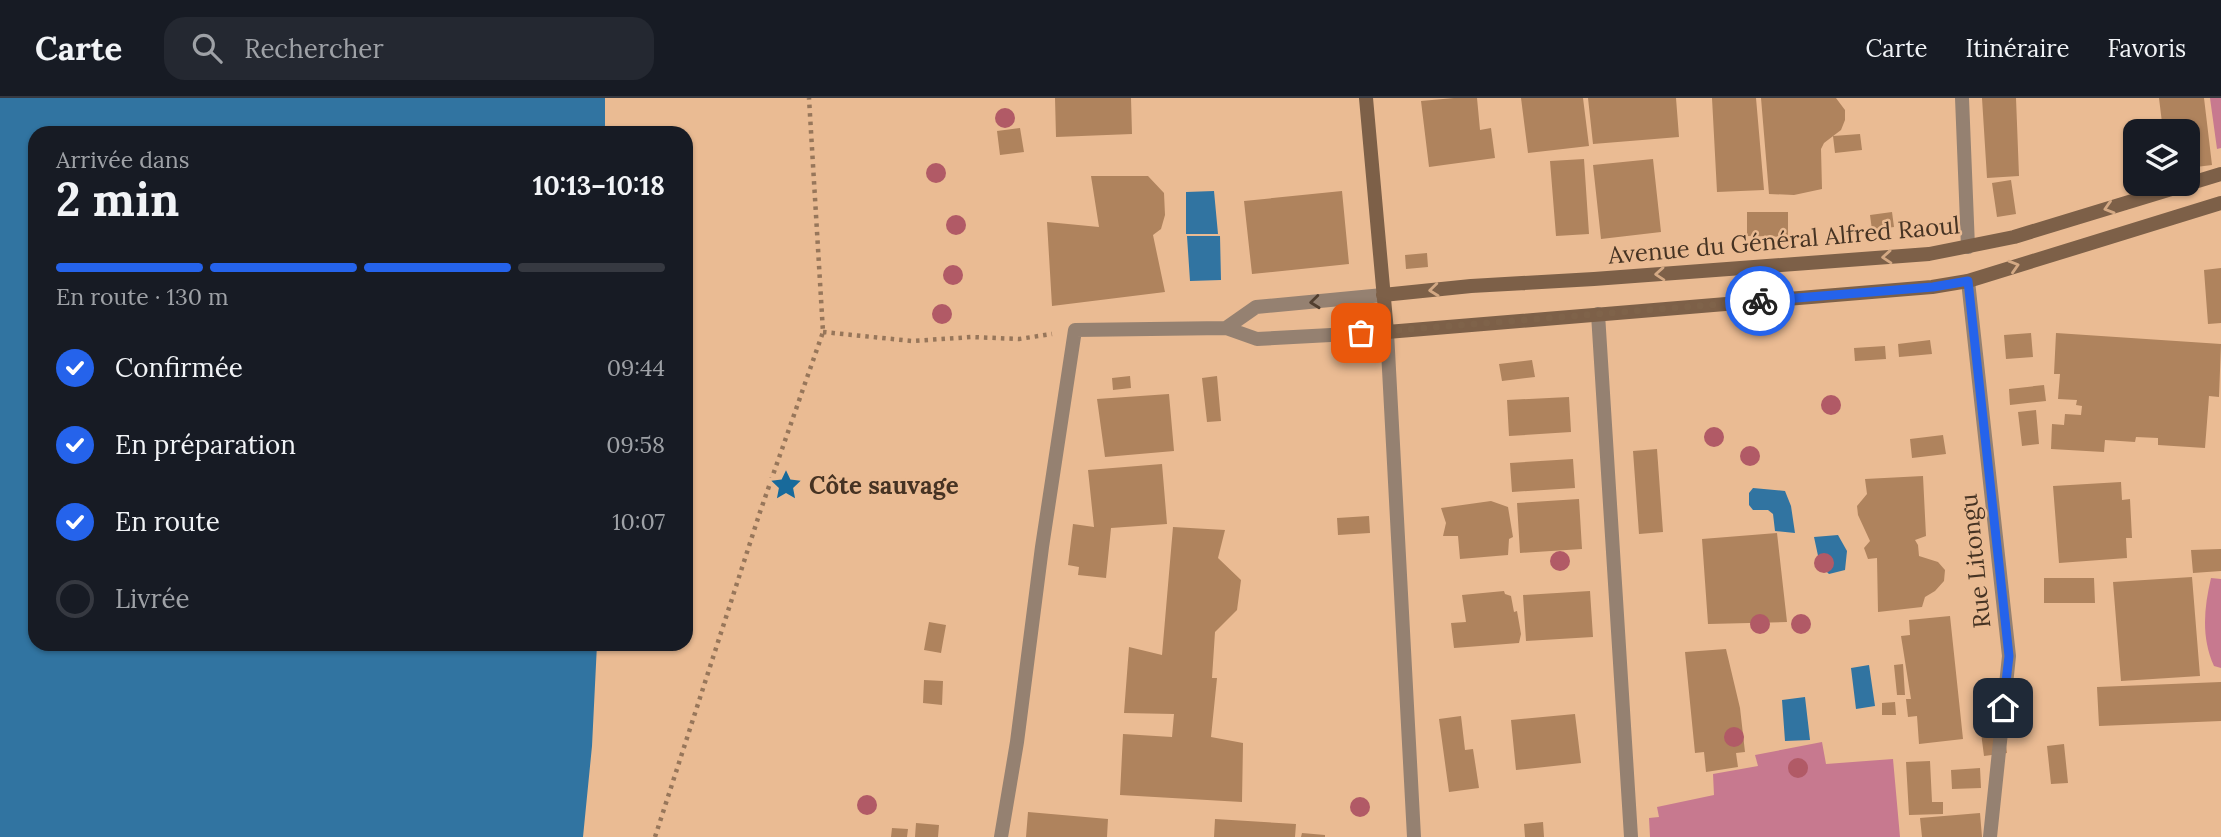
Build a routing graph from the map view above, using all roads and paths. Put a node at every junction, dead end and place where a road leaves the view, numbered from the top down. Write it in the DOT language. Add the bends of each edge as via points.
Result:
graph roads {
  1 [pos="809,98"];
  2 [pos="1366,98"];
  3 [pos="1962,98"];
  4 [pos="2221,174"];
  5 [pos="2221,204"];
  6 [pos="1968,247"];
  7 [pos="1968,281"];
  8 [pos="1382,295"];
  9 [pos="1598,314"];
  10 [pos="1226,328"];
  11 [pos="1075,330"];
  12 [pos="1387,331"];
  13 [pos="822,332"];
  14 [pos="655,837"];
  15 [pos="1001,837"];
  16 [pos="1414,837"];
  17 [pos="1631,837"];
  18 [pos="1990,837"];
  1 -- 13 [label="path"];
  2 -- 8 [label="street"];
  3 -- 6 [label="street"];
  4 -- 6 [label="street, Avenue du Général Alfred Raoul, one-way"];
  7 -- 5 [label="street, one-way"];
  6 -- 8 [label="street, Avenue du Général Alfred Raoul, one-way" via="1929,254"];
  7 -- 9 [label="street"];
  7 -- 18 [label="street, Rue Litongu" via="2009,656"];
  8 -- 10 [label="street, one-way" via="1256,307"];
  8 -- 12 [label="street"];
  9 -- 12 [label="street"];
  9 -- 17 [label="street"];
  10 -- 11 [label="street"];
  10 -- 12 [label="street" via="1257,339"];
  11 -- 13 [label="path" via="1019,340 912,341"];
  11 -- 15 [label="street"];
  12 -- 16 [label="street"];
  13 -- 14 [label="path"];
}
